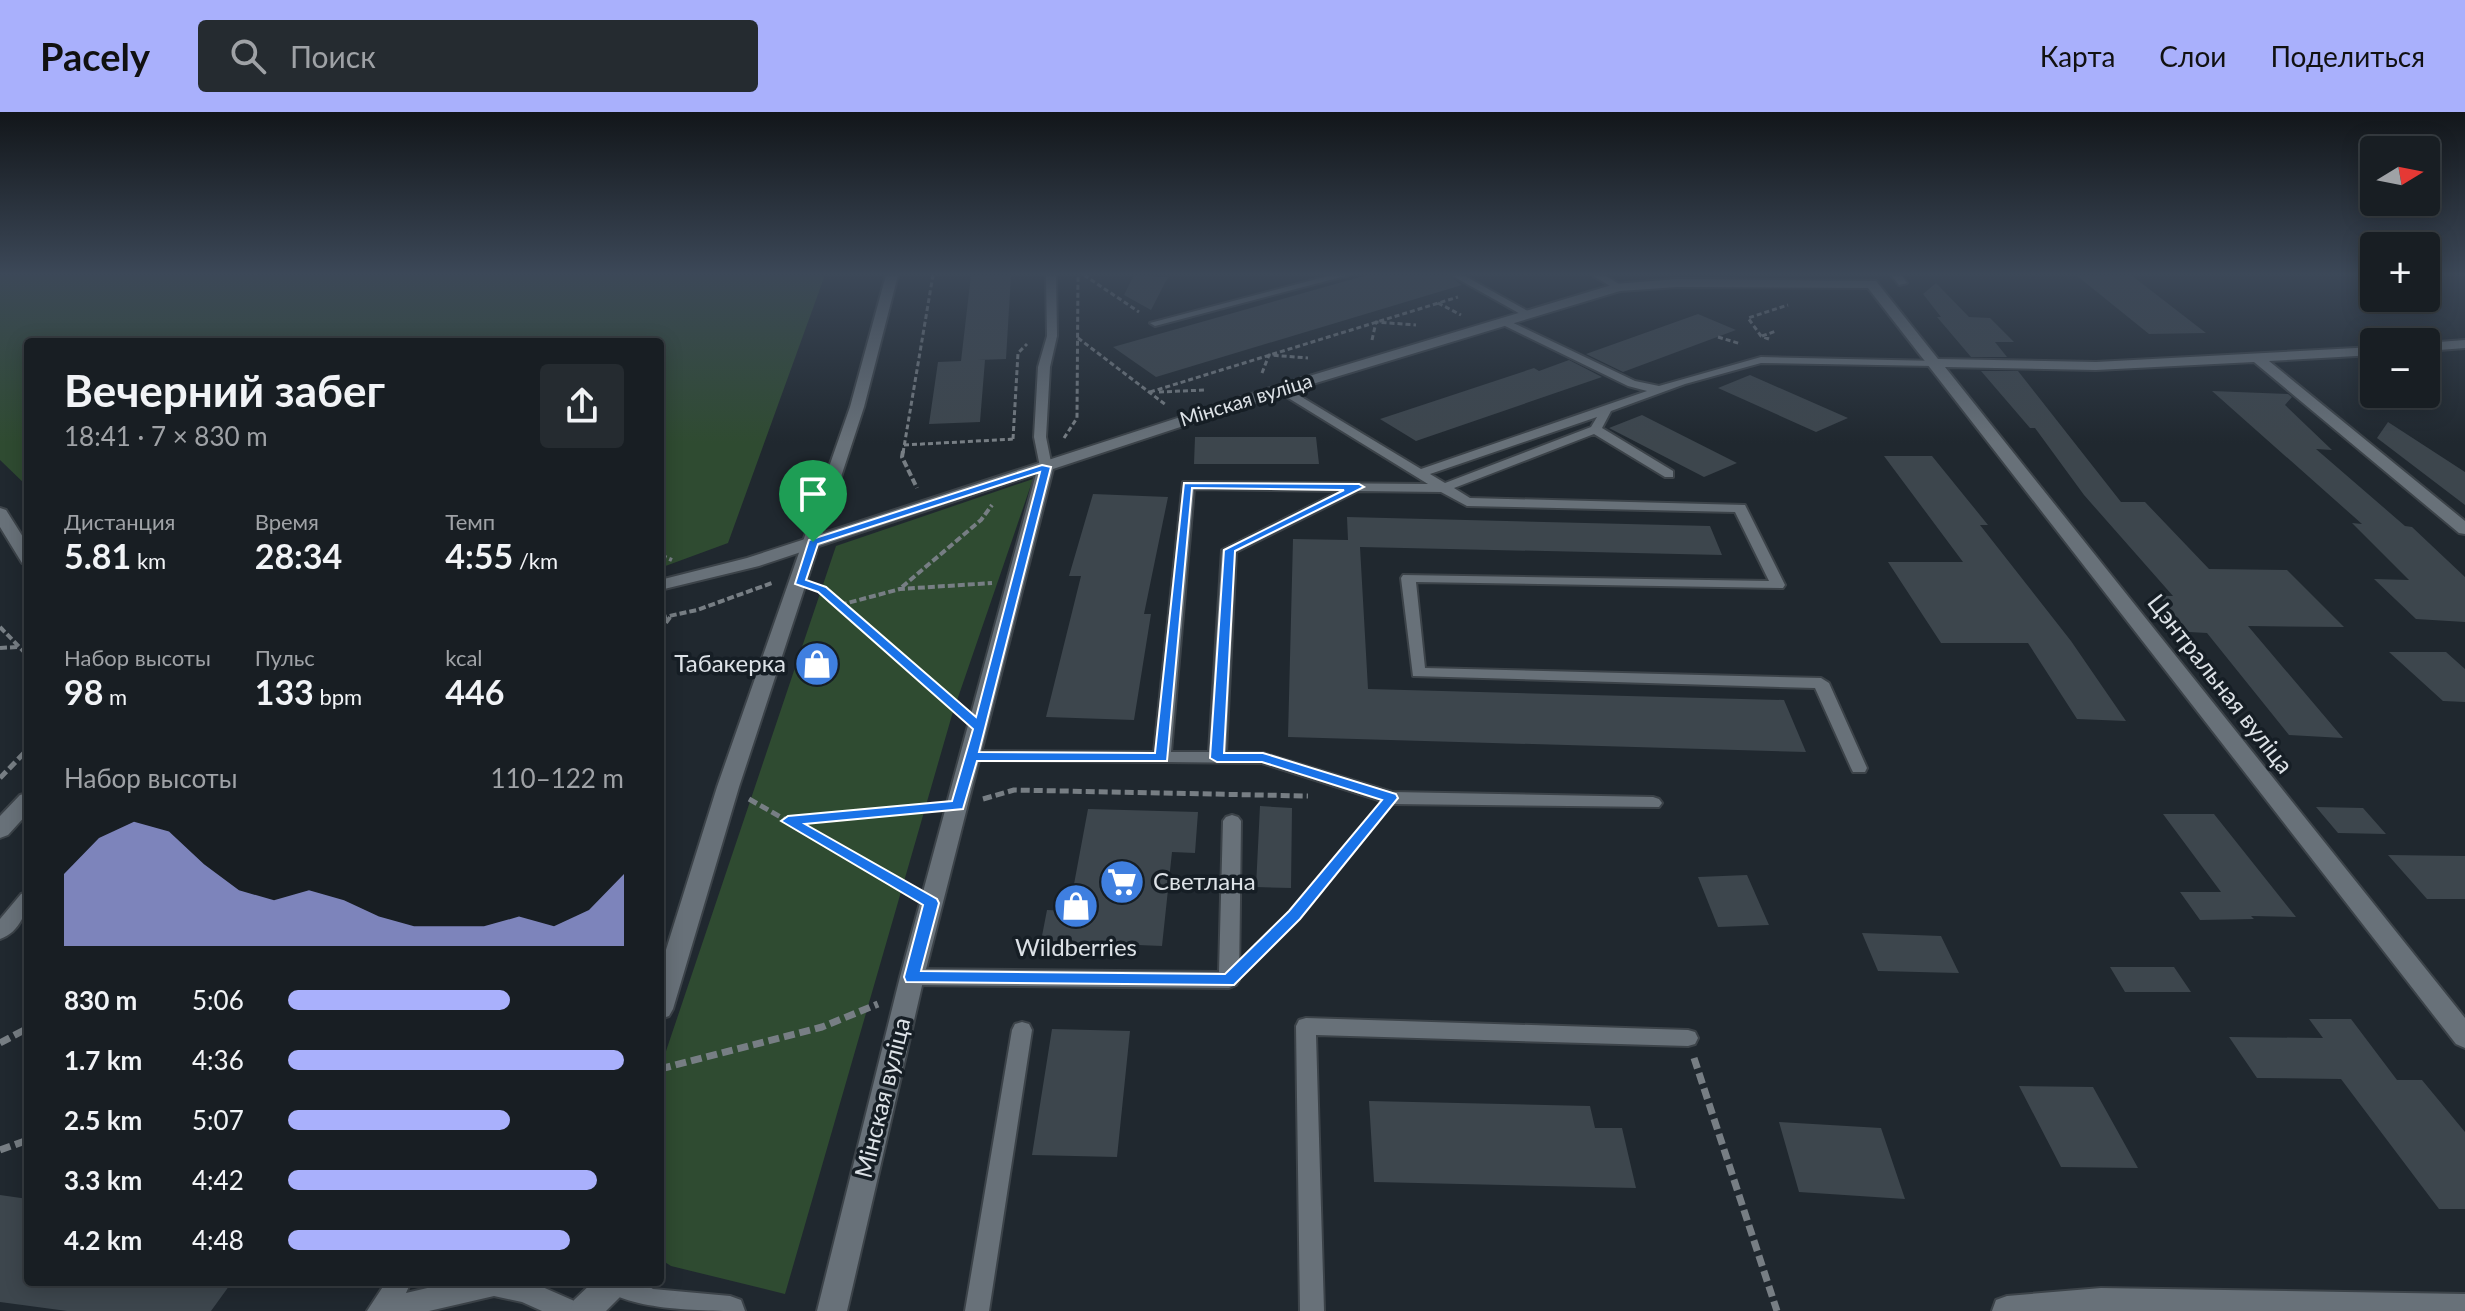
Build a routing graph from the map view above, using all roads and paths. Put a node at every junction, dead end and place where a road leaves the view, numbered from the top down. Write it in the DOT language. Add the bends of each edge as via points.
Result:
graph roads {
  1 [pos="877,331"];
  2 [pos="923,331"];
  3 [pos="1052,331"];
  4 [pos="1078,331"];
  5 [pos="1347,331"];
  6 [pos="1374,331"];
  7 [pos="1471,331"];
  8 [pos="1523,331"];
  9 [pos="1776,331"];
  10 [pos="1909,331"];
  11 [pos="1718,337"];
  12 [pos="1078,338"];
  13 [pos="2465,344"];
  14 [pos="2440,346"];
  15 [pos="1370,349"];
  16 [pos="2360,352"];
  17 [pos="1269,355"];
  18 [pos="1310,358"];
  19 [pos="2259,359"];
  20 [pos="1934,363"];
  21 [pos="1259,383"];
  22 [pos="1281,389"];
  23 [pos="1209,390"];
  24 [pos="1662,391"];
  25 [pos="1150,392"];
  26 [pos="1607,409"];
  27 [pos="1172,410"];
  28 [pos="1595,429"];
  29 [pos="1040,437"];
  30 [pos="1061,444"];
  31 [pos="904,445"];
  32 [pos="1046,467"];
  33 [pos="1419,474"];
  34 [pos="1669,474"];
  35 [pos="1011,478"];
  36 [pos="1359,487"];
  37 [pos="1443,488"];
  38 [pos="926,506"];
  39 [pos="0,513"];
  40 [pos="2465,529"];
  41 [pos="813,542"];
  42 [pos="24,552"];
  43 [pos="1016,581"];
  44 [pos="799,582"];
  45 [pos="664,584"];
  46 [pos="900,589"];
  47 [pos="839,605"];
  48 [pos="671,616"];
  49 [pos="664,617"];
  50 [pos="664,626"];
  51 [pos="0,627"];
  52 [pos="19,647"];
  53 [pos="0,648"];
  54 [pos="24,652"];
  55 [pos="980,728"];
  56 [pos="24,753"];
  57 [pos="971,756"];
  58 [pos="1162,757"];
  59 [pos="1217,758"];
  60 [pos="1859,768"];
  61 [pos="0,778"];
  62 [pos="728,787"];
  63 [pos="1313,796"];
  64 [pos="1391,798"];
  65 [pos="1653,803"];
  66 [pos="24,804"];
  67 [pos="958,805"];
  68 [pos="788,821"];
  69 [pos="1232,821"];
  70 [pos="0,830"];
  71 [pos="932,903"];
  72 [pos="24,904"];
  73 [pos="0,932"];
  74 [pos="1229,980"];
  75 [pos="910,985"];
  76 [pos="664,996"];
  77 [pos="24,1030"];
  78 [pos="1022,1030"];
  79 [pos="2465,1037"];
  80 [pos="1688,1038"];
  81 [pos="0,1043"];
  82 [pos="664,1068"];
  83 [pos="24,1141"];
  84 [pos="0,1150"];
  85 [pos="397,1286"];
  86 [pos="485,1286"];
  87 [pos="503,1286"];
  88 [pos="610,1286"];
  89 [pos="621,1286"];
  90 [pos="2465,1309"];
  91 [pos="382,1310"];
  92 [pos="570,1311"];
  93 [pos="585,1311"];
  94 [pos="730,1311"];
  95 [pos="832,1311"];
  96 [pos="977,1311"];
  97 [pos="1312,1311"];
  98 [pos="1777,1311"];
  99 [pos="2007,1311"];
  1 -- 41 [label="street"];
  2 -- 31 [label="path"];
  3 -- 29 [label="lane"];
  4 -- 12 [label="path"];
  5 -- 17 [label="path"];
  6 -- 15 [label="path"];
  7 -- 22 [label="street, Мінская вуліца"];
  8 -- 24 [label="lane" via="1632,384"];
  9 -- 11 [label="path" via="1741,344"];
  10 -- 20 [label="street, Цэнтральная вуліца"];
  12 -- 25 [label="path"];
  12 -- 30 [label="path" via="1077,418"];
  13 -- 14 [label="street"];
  16 -- 19 [label="street"];
  17 -- 18 [label="path"];
  17 -- 21 [label="path"];
  17 -- 25 [label="path"];
  19 -- 20 [label="street" via="2096,366"];
  19 -- 40 [label="street"];
  20 -- 24 [label="lane" via="1761,360"];
  20 -- 79 [label="street, Цэнтральная вуліца"];
  22 -- 32 [label="street, Мінская вуліца"];
  22 -- 33 [label="lane"];
  23 -- 25 [label="path"];
  24 -- 26 [label="lane"];
  25 -- 27 [label="path"];
  26 -- 28 [label="lane"];
  26 -- 33 [label="lane"];
  28 -- 34 [label="lane"];
  28 -- 37 [label="lane"];
  29 -- 31 [label="path"];
  29 -- 32 [label="lane"];
  31 -- 38 [label="path" via="902,457"];
  32 -- 35 [label="street, Мінская вуліца"];
  32 -- 43 [label="street, Мінская вуліца"];
  33 -- 37 [label="lane"];
  35 -- 38 [label="street, Мінская вуліца"];
  35 -- 46 [label="path" via="981,520"];
  36 -- 37 [label="lane"];
  36 -- 58 [label="lane" via="1188,485"];
  36 -- 59 [label="lane" via="1229,550"];
  37 -- 60 [label="lane" via="1467,502 1740,508 1778,585 1408,578 1418,673 1821,683"];
  38 -- 41 [label="street, Мінская вуліца"];
  39 -- 42 [label="street"];
  41 -- 44 [label="street"];
  41 -- 45 [label="street, Мінская вуліца"];
  43 -- 46 [label="path"];
  43 -- 55 [label="street, Мінская вуліца"];
  44 -- 47 [label="path" via="822,590"];
  44 -- 48 [label="path" via="769,583"];
  44 -- 62 [label="street"];
  46 -- 47 [label="path"];
  47 -- 55 [label="path"];
  48 -- 49 [label="path"];
  48 -- 50 [label="path"];
  51 -- 52 [label="path"];
  52 -- 53 [label="path"];
  52 -- 54 [label="path"];
  55 -- 57 [label="street, Мінская вуліца"];
  56 -- 61 [label="path"];
  57 -- 58 [label="lane"];
  57 -- 67 [label="street, Мінская вуліца"];
  58 -- 59 [label="lane"];
  59 -- 64 [label="lane" via="1263,758"];
  62 -- 68 [label="path"];
  62 -- 76 [label="street"];
  63 -- 67 [label="path" via="1014,790"];
  64 -- 65 [label="lane"];
  64 -- 74 [label="path" via="1295,915"];
  66 -- 70 [label="street"];
  67 -- 68 [label="path"];
  67 -- 71 [label="street, Мінская вуліца"];
  68 -- 71 [label="path"];
  69 -- 74 [label="lane"];
  71 -- 75 [label="street, Мінская вуліца"];
  72 -- 73 [label="lane"];
  74 -- 75 [label="lane"];
  75 -- 82 [label="path" via="822,1027"];
  75 -- 95 [label="street, Мінская вуліца"];
  77 -- 81 [label="path"];
  78 -- 96 [label="lane"];
  80 -- 97 [label="lane" via="1306,1026"];
  80 -- 98 [label="path"];
  83 -- 84 [label="path"];
  85 -- 91 [label="lane"];
  86 -- 91 [label="lane"];
  87 -- 92 [label="lane"];
  88 -- 93 [label="street"];
  89 -- 94 [label="street" via="649,1303"];
  90 -- 99 [label="street" via="2101,1303"];
}
